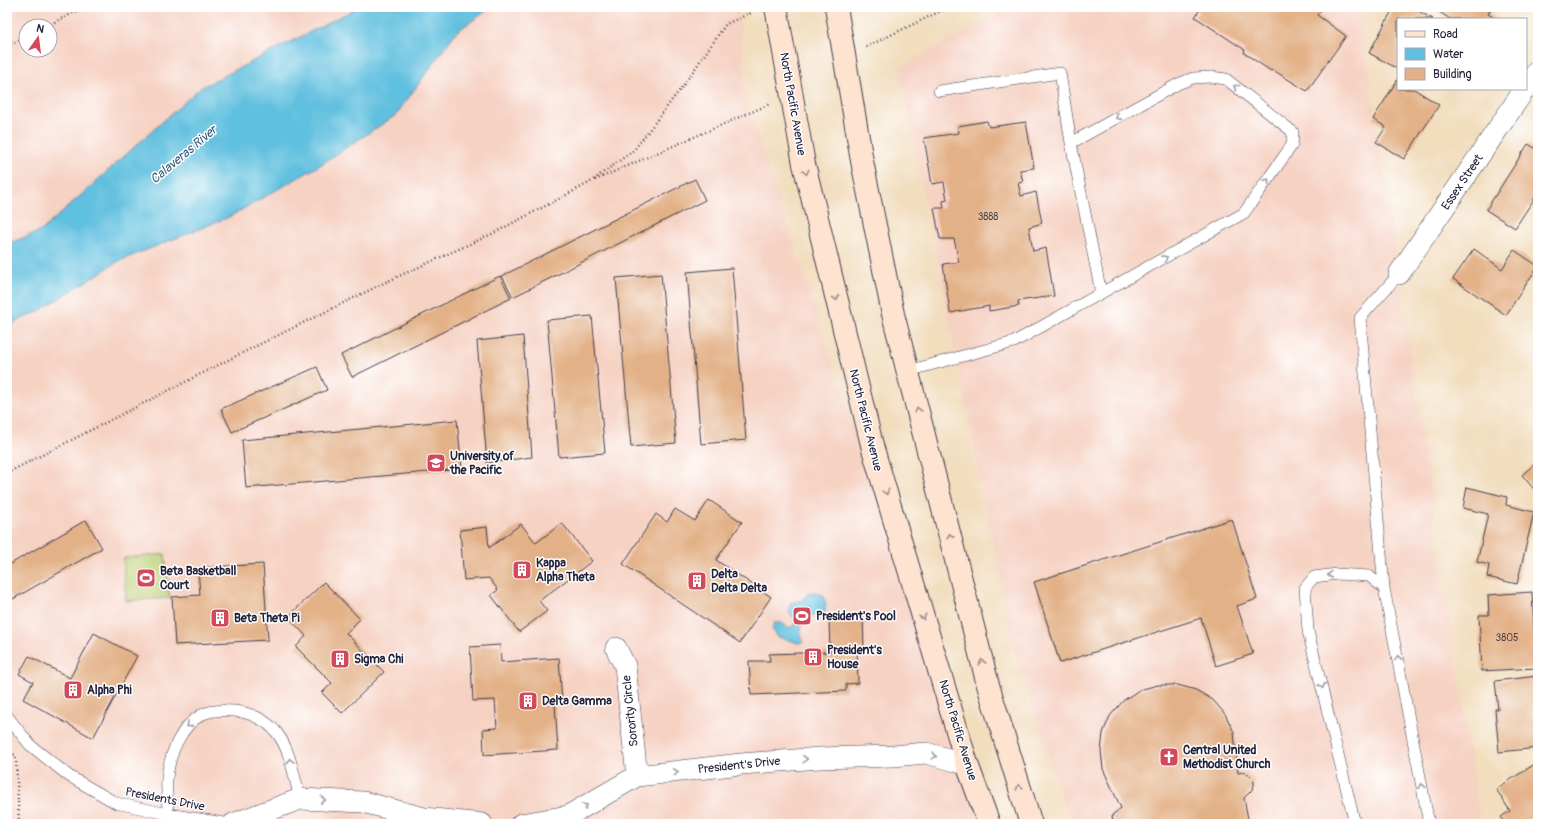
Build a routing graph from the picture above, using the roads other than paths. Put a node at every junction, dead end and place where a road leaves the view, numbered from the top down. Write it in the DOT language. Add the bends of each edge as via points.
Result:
graph roads {
  1 [pos="767,8"];
  2 [pos="838,16"];
  3 [pos="1526,90"];
  4 [pos="939,91"];
  5 [pos="1072,143"];
  6 [pos="1399,274"];
  7 [pos="1101,293"];
  8 [pos="908,371"];
  9 [pos="1384,588"];
  10 [pos="616,648"];
  11 [pos="7,716"];
  12 [pos="967,764"];
  13 [pos="637,776"];
  14 [pos="300,799"];
  15 [pos="168,814"];
  16 [pos="231,824"];
  17 [pos="482,824"];
  18 [pos="521,824"];
  19 [pos="989,824"];
  20 [pos="1031,824"];
  21 [pos="1355,824"];
  22 [pos="1429,824"];
  1 -- 12 [label="street, North Pacific Avenue, one-way" via="781,38 804,164 873,449"];
  2 -- 8 [label="street" via="862,161 893,314"];
  3 -- 6 [label="street, Essex Street"];
  4 -- 5 [label="lane" via="1060,73"];
  5 -- 7 [label="lane"];
  7 -- 5 [label="lane, one-way" via="1244,213 1292,145 1293,132 1226,79 1211,77 1193,78 1178,84"];
  6 -- 9 [label="lane" via="1360,318"];
  7 -- 8 [label="lane" via="1014,342"];
  20 -- 8 [label="street, one-way" via="988,685"];
  9 -- 21 [label="lane, one-way" via="1369,576 1337,574 1314,576 1305,588 1308,631"];
  22 -- 9 [label="lane, one-way"];
  10 -- 13 [label="street, Sorority Circle" via="624,666"];
  11 -- 15 [label="lane, Presidents Drive" via="30,745 69,776 116,803"];
  13 -- 12 [label="street, President's Drive, one-way" via="741,764 926,753"];
  12 -- 19 [label="street, North Pacific Avenue"];
  18 -- 13 [label="street, President's Drive, one-way" via="568,816"];
  14 -- 15 [label="lane, one-way" via="288,752 276,732 264,721 244,712 223,710 202,714 185,728 177,742 167,778"];
  14 -- 16 [label="street"];
  14 -- 17 [label="street, one-way" via="362,802 424,818"];
  15 -- 16 [label="lane, Presidents Drive"];
}
